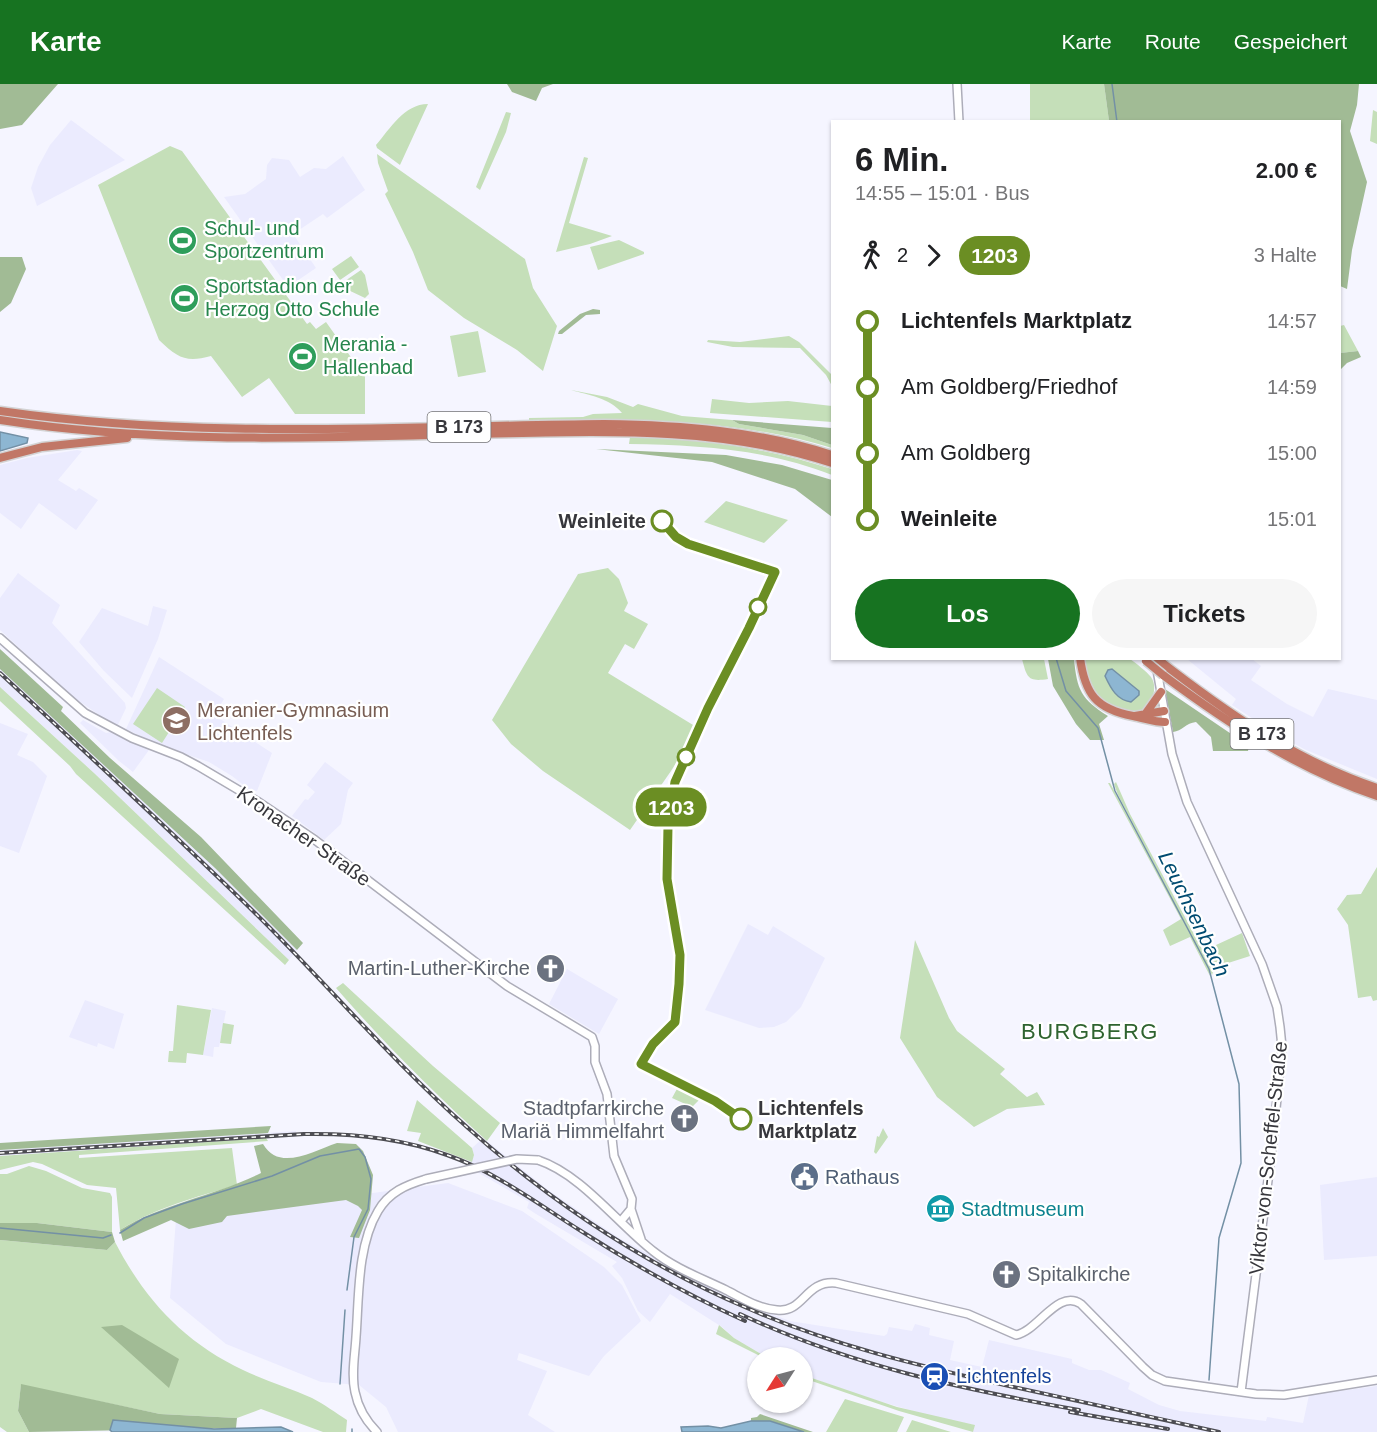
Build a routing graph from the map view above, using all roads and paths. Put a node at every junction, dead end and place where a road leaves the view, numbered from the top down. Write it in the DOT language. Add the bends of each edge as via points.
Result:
graph roads {
  1 [pos="957,84"];
  2 [pos="959,120"];
  3 [pos="0,411"];
  4 [pos="0,420"];
  5 [pos="160,435"];
  6 [pos="831,455"];
  7 [pos="0,458"];
  8 [pos="831,464"];
  9 [pos="0,638"];
  10 [pos="1081,660"];
  11 [pos="1150,660"];
  12 [pos="1151,660"];
  13 [pos="1151,660"];
  14 [pos="1161,692"];
  15 [pos="1164,711"];
  16 [pos="1146,713"];
  17 [pos="1135,716"];
  18 [pos="1166,722"];
  19 [pos="1377,788"];
  20 [pos="1377,796"];
  21 [pos="631,1209"];
  22 [pos="621,1221"];
  23 [pos="642,1242"];
  24 [pos="1377,1380"];
  25 [pos="1241,1392"];
  26 [pos="377,1432"];
  1 -- 2 [label="street"];
  3 -- 6 [label="highway, B 173" via="108,424 226,429 665,425 741,433"];
  4 -- 5 [label="highway, B 173"];
  5 -- 7 [label="highway" via="42,447"];
  5 -- 8 [label="highway, B 173" via="665,433 759,444"];
  9 -- 21 [label="street, Kronacher Straße" via="85,713 132,738 190,761 257,801 315,840 507,986 594,1041 596,1062 607,1094 614,1156 631,1194"];
  10 -- 17 [label="highway" via="1085,685 1098,702 1118,713"];
  11 -- 14 [label="street, Viktor-von-Scheffel-Straße"];
  12 -- 20 [label="highway, B 173, bridge" via="1163,675 1274,750"];
  13 -- 19 [label="highway, B 173" via="1266,736 1318,764"];
  14 -- 15 [label="street, Viktor-von-Scheffel-Straße"];
  14 -- 16 [label="highway"];
  15 -- 16 [label="highway"];
  15 -- 18 [label="street, Viktor-von-Scheffel-Straße"];
  16 -- 17 [label="highway"];
  17 -- 18 [label="highway"];
  18 -- 25 [label="street, Viktor-von-Scheffel-Straße" via="1187,802 1262,964 1280,1027 1273,1138"];
  21 -- 22 [label="street"];
  21 -- 23 [label="street"];
  22 -- 23 [label="street"];
  22 -- 26 [label="street, bridge" via="570,1178 538,1160 517,1160 426,1179 398,1189 378,1210 369,1230 357,1305 355,1394 362,1413"];
  23 -- 25 [label="street" via="681,1269 755,1304 777,1310 794,1306 817,1284 836,1282 951,1310 1016,1335 1071,1299 1081,1304 1159,1379"];
  24 -- 25 [label="street" via="1284,1395"];
}
